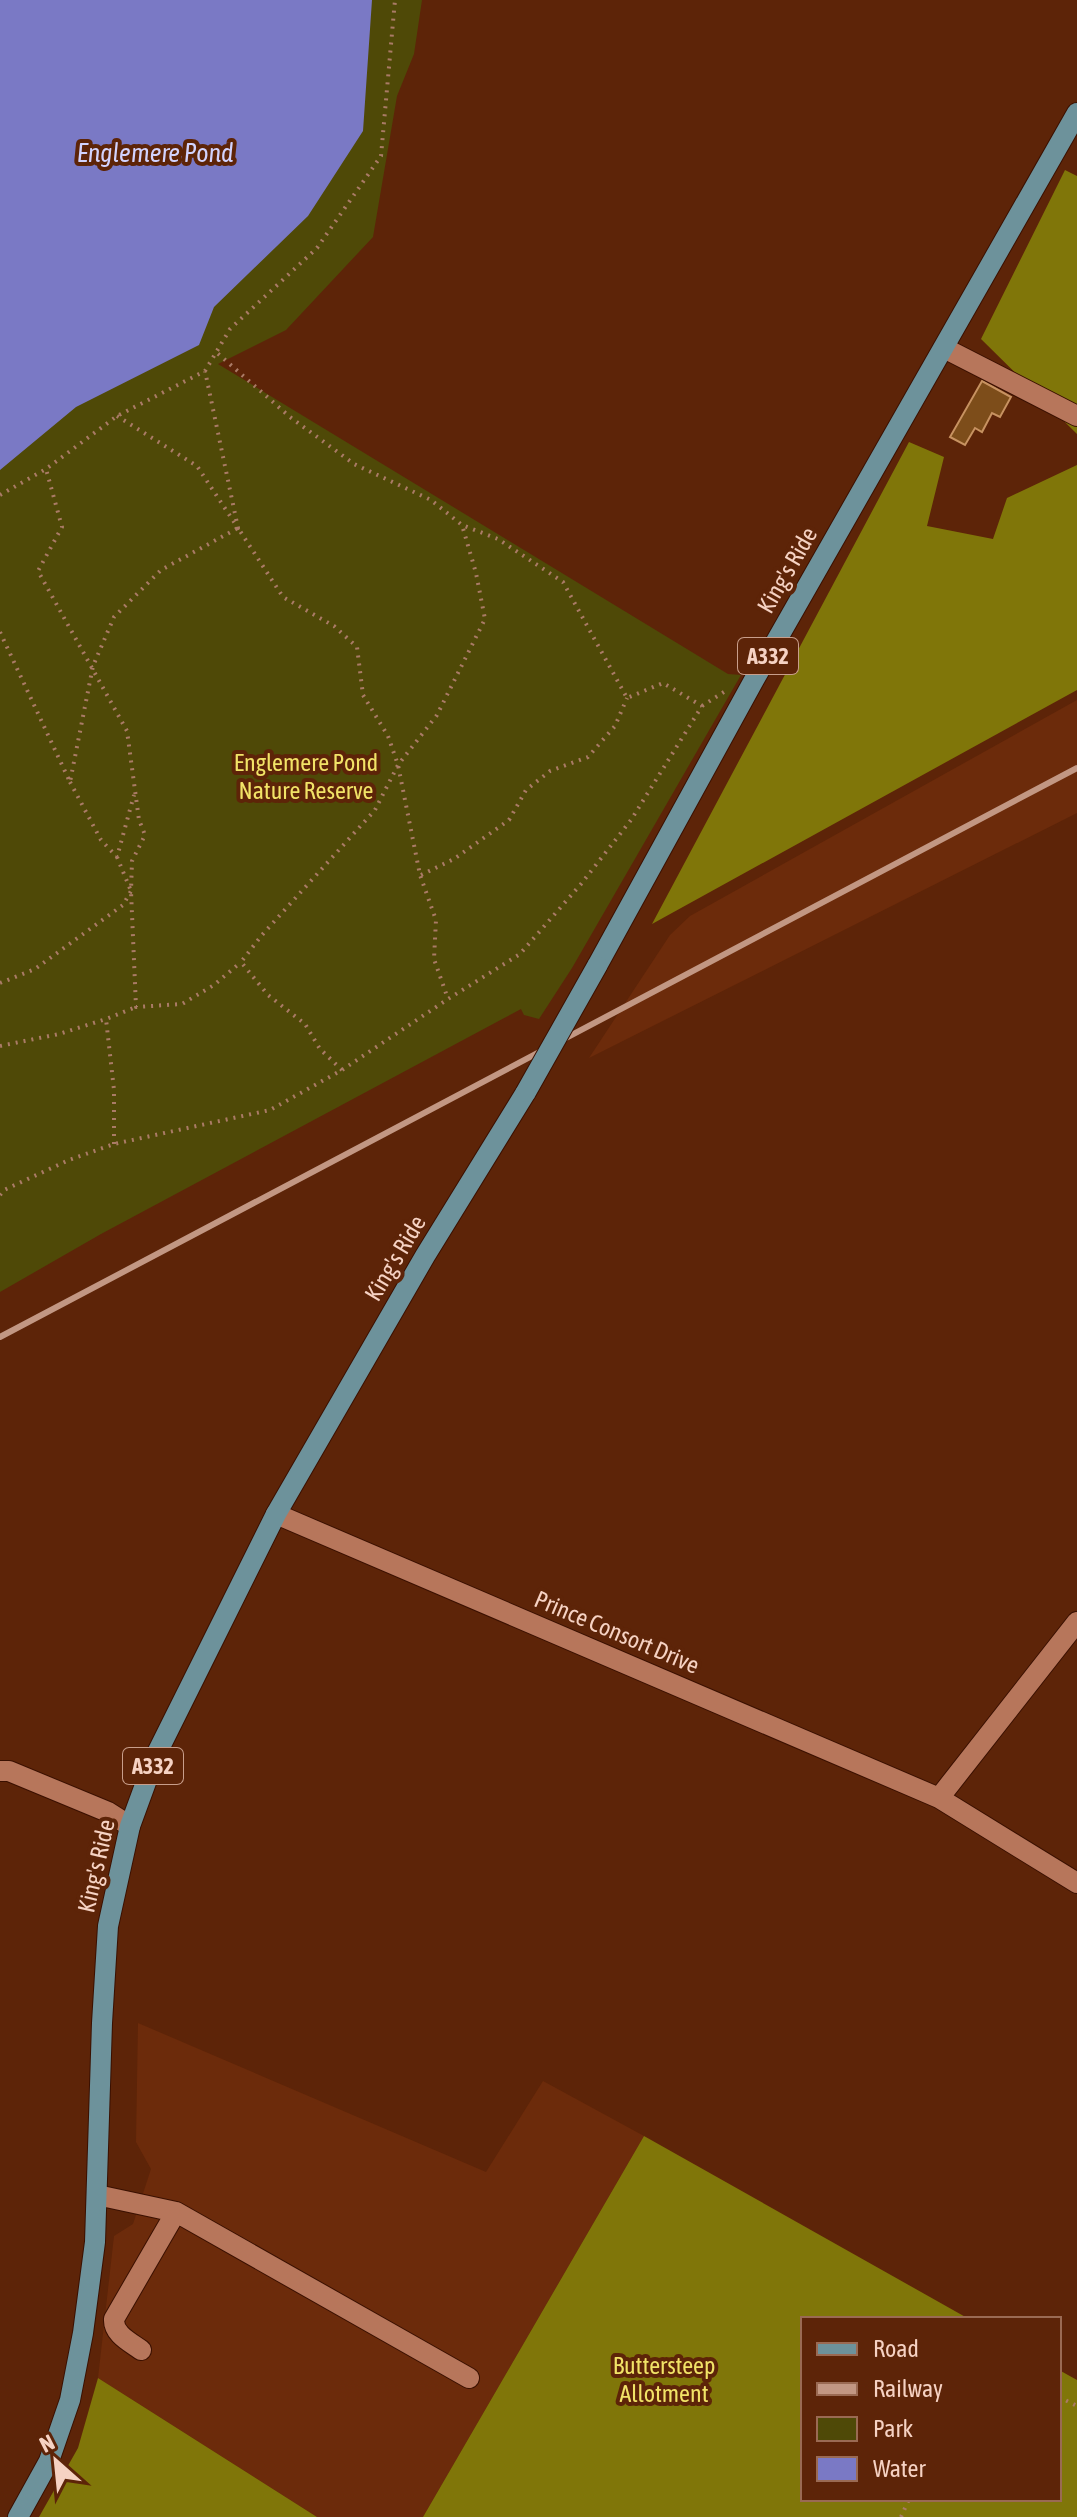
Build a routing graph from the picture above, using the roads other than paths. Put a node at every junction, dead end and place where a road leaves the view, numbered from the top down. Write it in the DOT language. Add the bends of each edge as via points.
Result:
graph roads {
  1 [pos="1077,113"];
  2 [pos="1071,139"];
  3 [pos="944,348"];
  4 [pos="1077,416"];
  5 [pos="276,1514"];
  6 [pos="1077,1622"];
  7 [pos="0,1771"];
  8 [pos="939,1798"];
  9 [pos="130,1826"];
  10 [pos="1077,1883"];
  11 [pos="97,2195"];
  12 [pos="176,2212"];
  13 [pos="141,2350"];
  14 [pos="469,2378"];
  15 [pos="18,2517"];
  1 -- 2 [label="main road, King's Ride / A332"];
  2 -- 3 [label="main road, King's Ride / A332"];
  3 -- 4 [label="street"];
  3 -- 5 [label="main road, King's Ride / A332, bridge" via="526,1092"];
  5 -- 8 [label="street, Prince Consort Drive"];
  5 -- 9 [label="main road, King's Ride / A332" via="156,1755"];
  6 -- 8 [label="street"];
  7 -- 9 [label="street" via="108,1812"];
  8 -- 10 [label="street, Prince Consort Drive"];
  9 -- 11 [label="main road, King's Ride / A332" via="108,1926"];
  11 -- 12 [label="street"];
  11 -- 15 [label="main road, King's Ride / A332" via="95,2242 70,2400 49,2461"];
  12 -- 13 [label="street" via="114,2319 119,2333"];
  12 -- 14 [label="street"];
}
